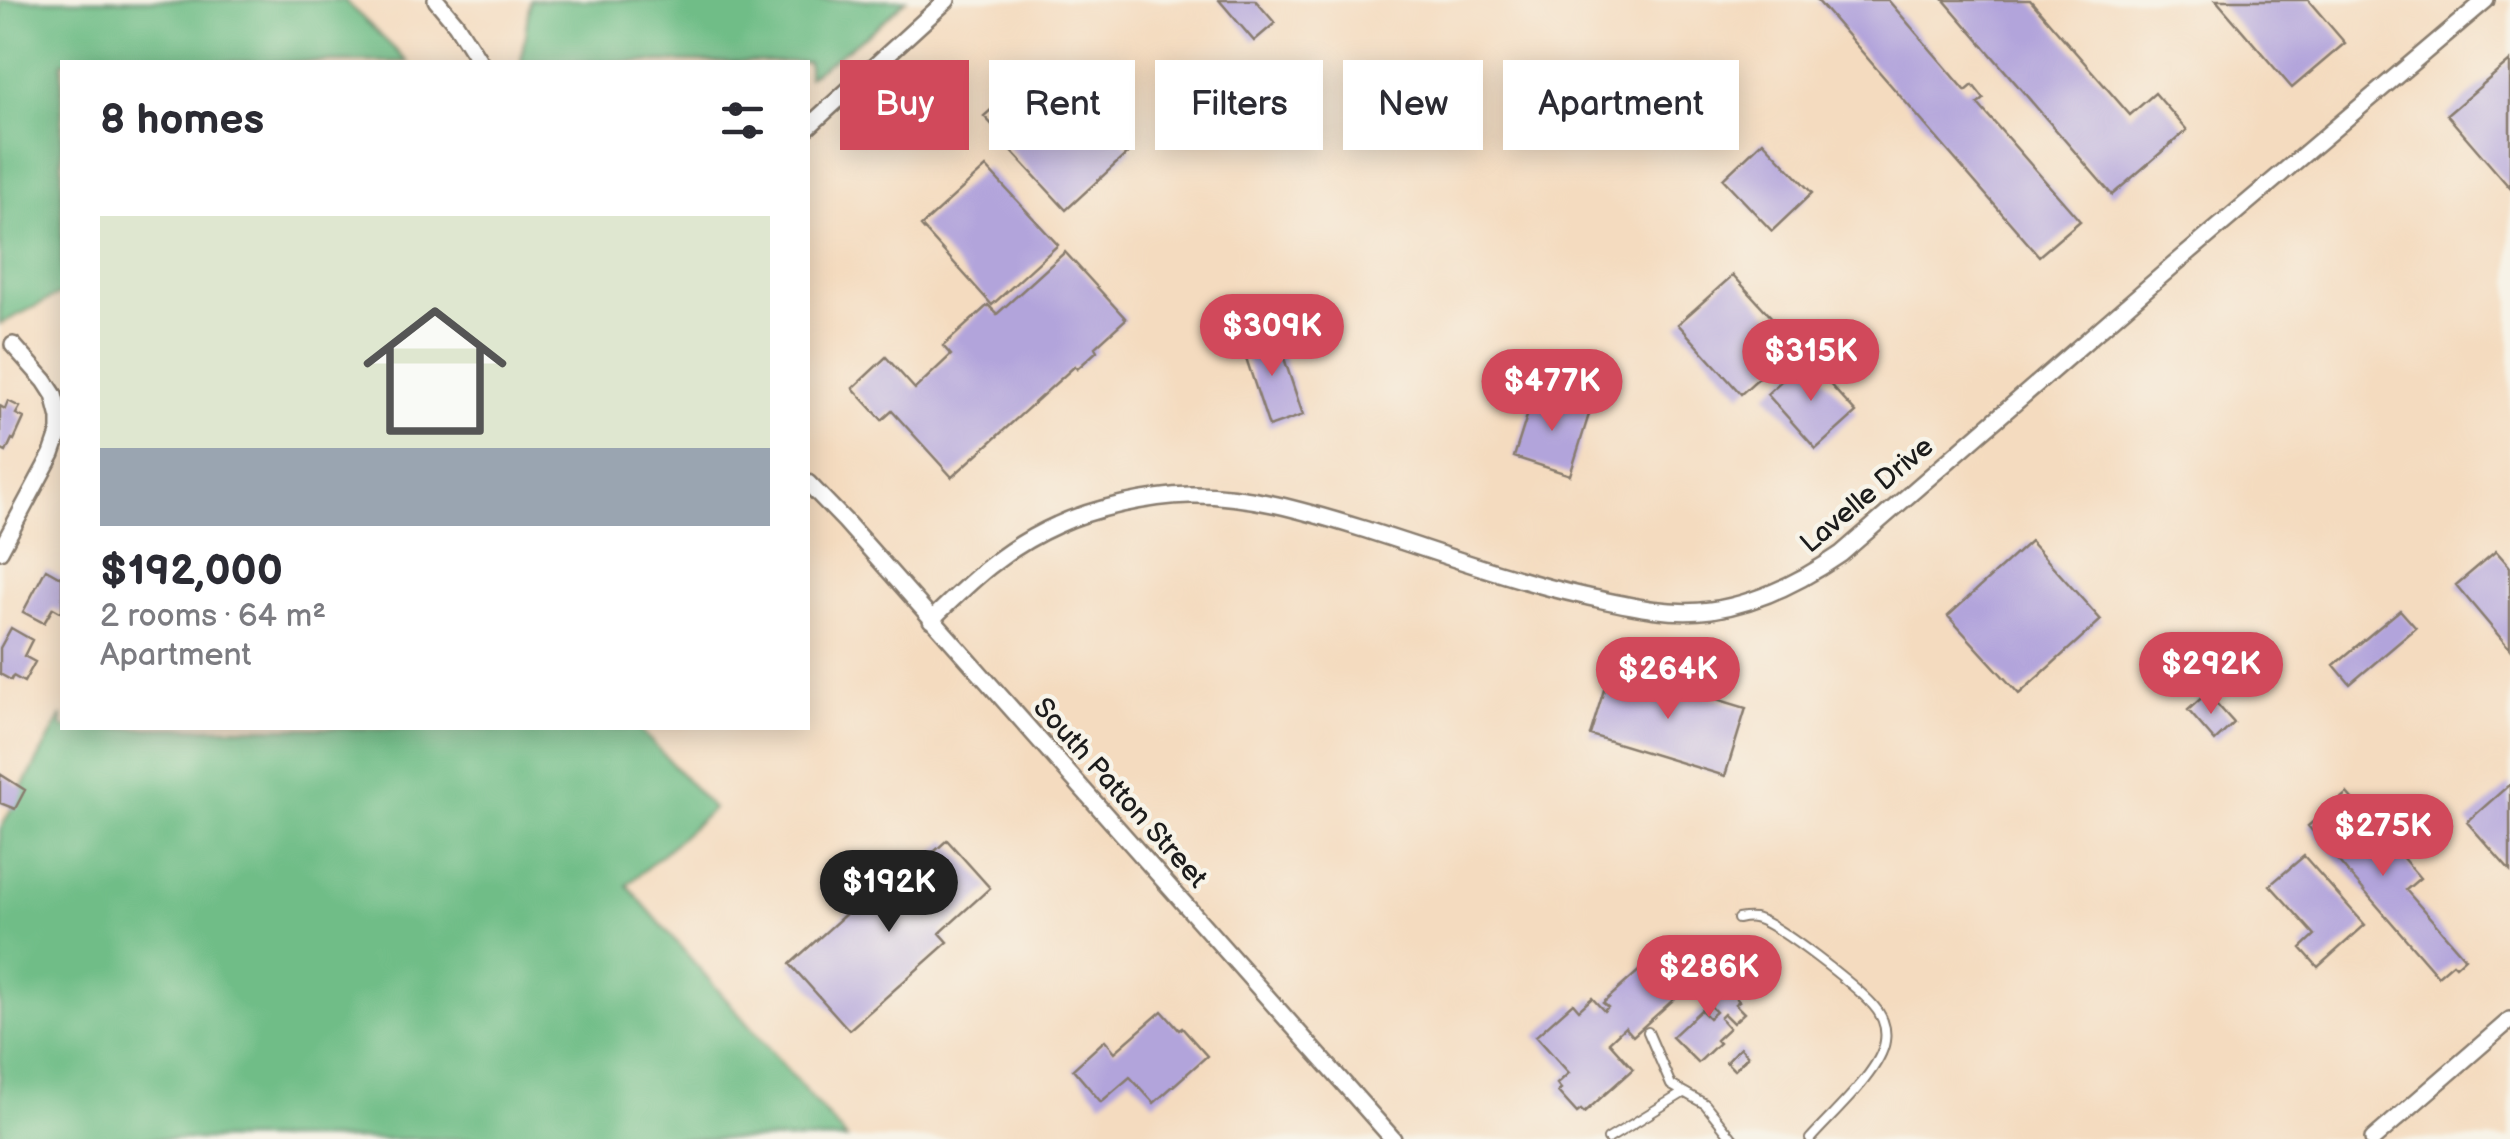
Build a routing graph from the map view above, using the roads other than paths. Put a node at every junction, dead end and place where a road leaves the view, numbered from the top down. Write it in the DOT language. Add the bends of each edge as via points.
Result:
graph roads {
  1 [pos="436,0"];
  2 [pos="947,0"];
  3 [pos="2486,0"];
  4 [pos="479,60"];
  5 [pos="810,125"];
  6 [pos="14,346"];
  7 [pos="810,484"];
  8 [pos="0,551"];
  9 [pos="931,620"];
  10 [pos="1738,919"];
  11 [pos="2510,1020"];
  12 [pos="1648,1032"];
  13 [pos="1684,1093"];
  14 [pos="1393,1139"];
  15 [pos="1608,1139"];
  16 [pos="1734,1139"];
  17 [pos="1810,1139"];
  18 [pos="2373,1139"];
  1 -- 4 [label="street"];
  2 -- 5 [label="street"];
  3 -- 9 [label="street, Lavelle Drive" via="1841,554 1749,602 1712,610 1636,608 1542,586 1294,508 1190,495 1058,524 984,569"];
  6 -- 8 [label="street" via="54,395 60,431"];
  7 -- 9 [label="street, South Patton Street"];
  9 -- 14 [label="street, South Patton Street"];
  10 -- 17 [label="lane" via="1756,918 1780,931 1843,978 1884,1021 1882,1055 1872,1072"];
  11 -- 18 [label="street"];
  12 -- 13 [label="lane" via="1671,1085"];
  13 -- 15 [label="lane"];
  13 -- 16 [label="lane" via="1705,1104"];
}
